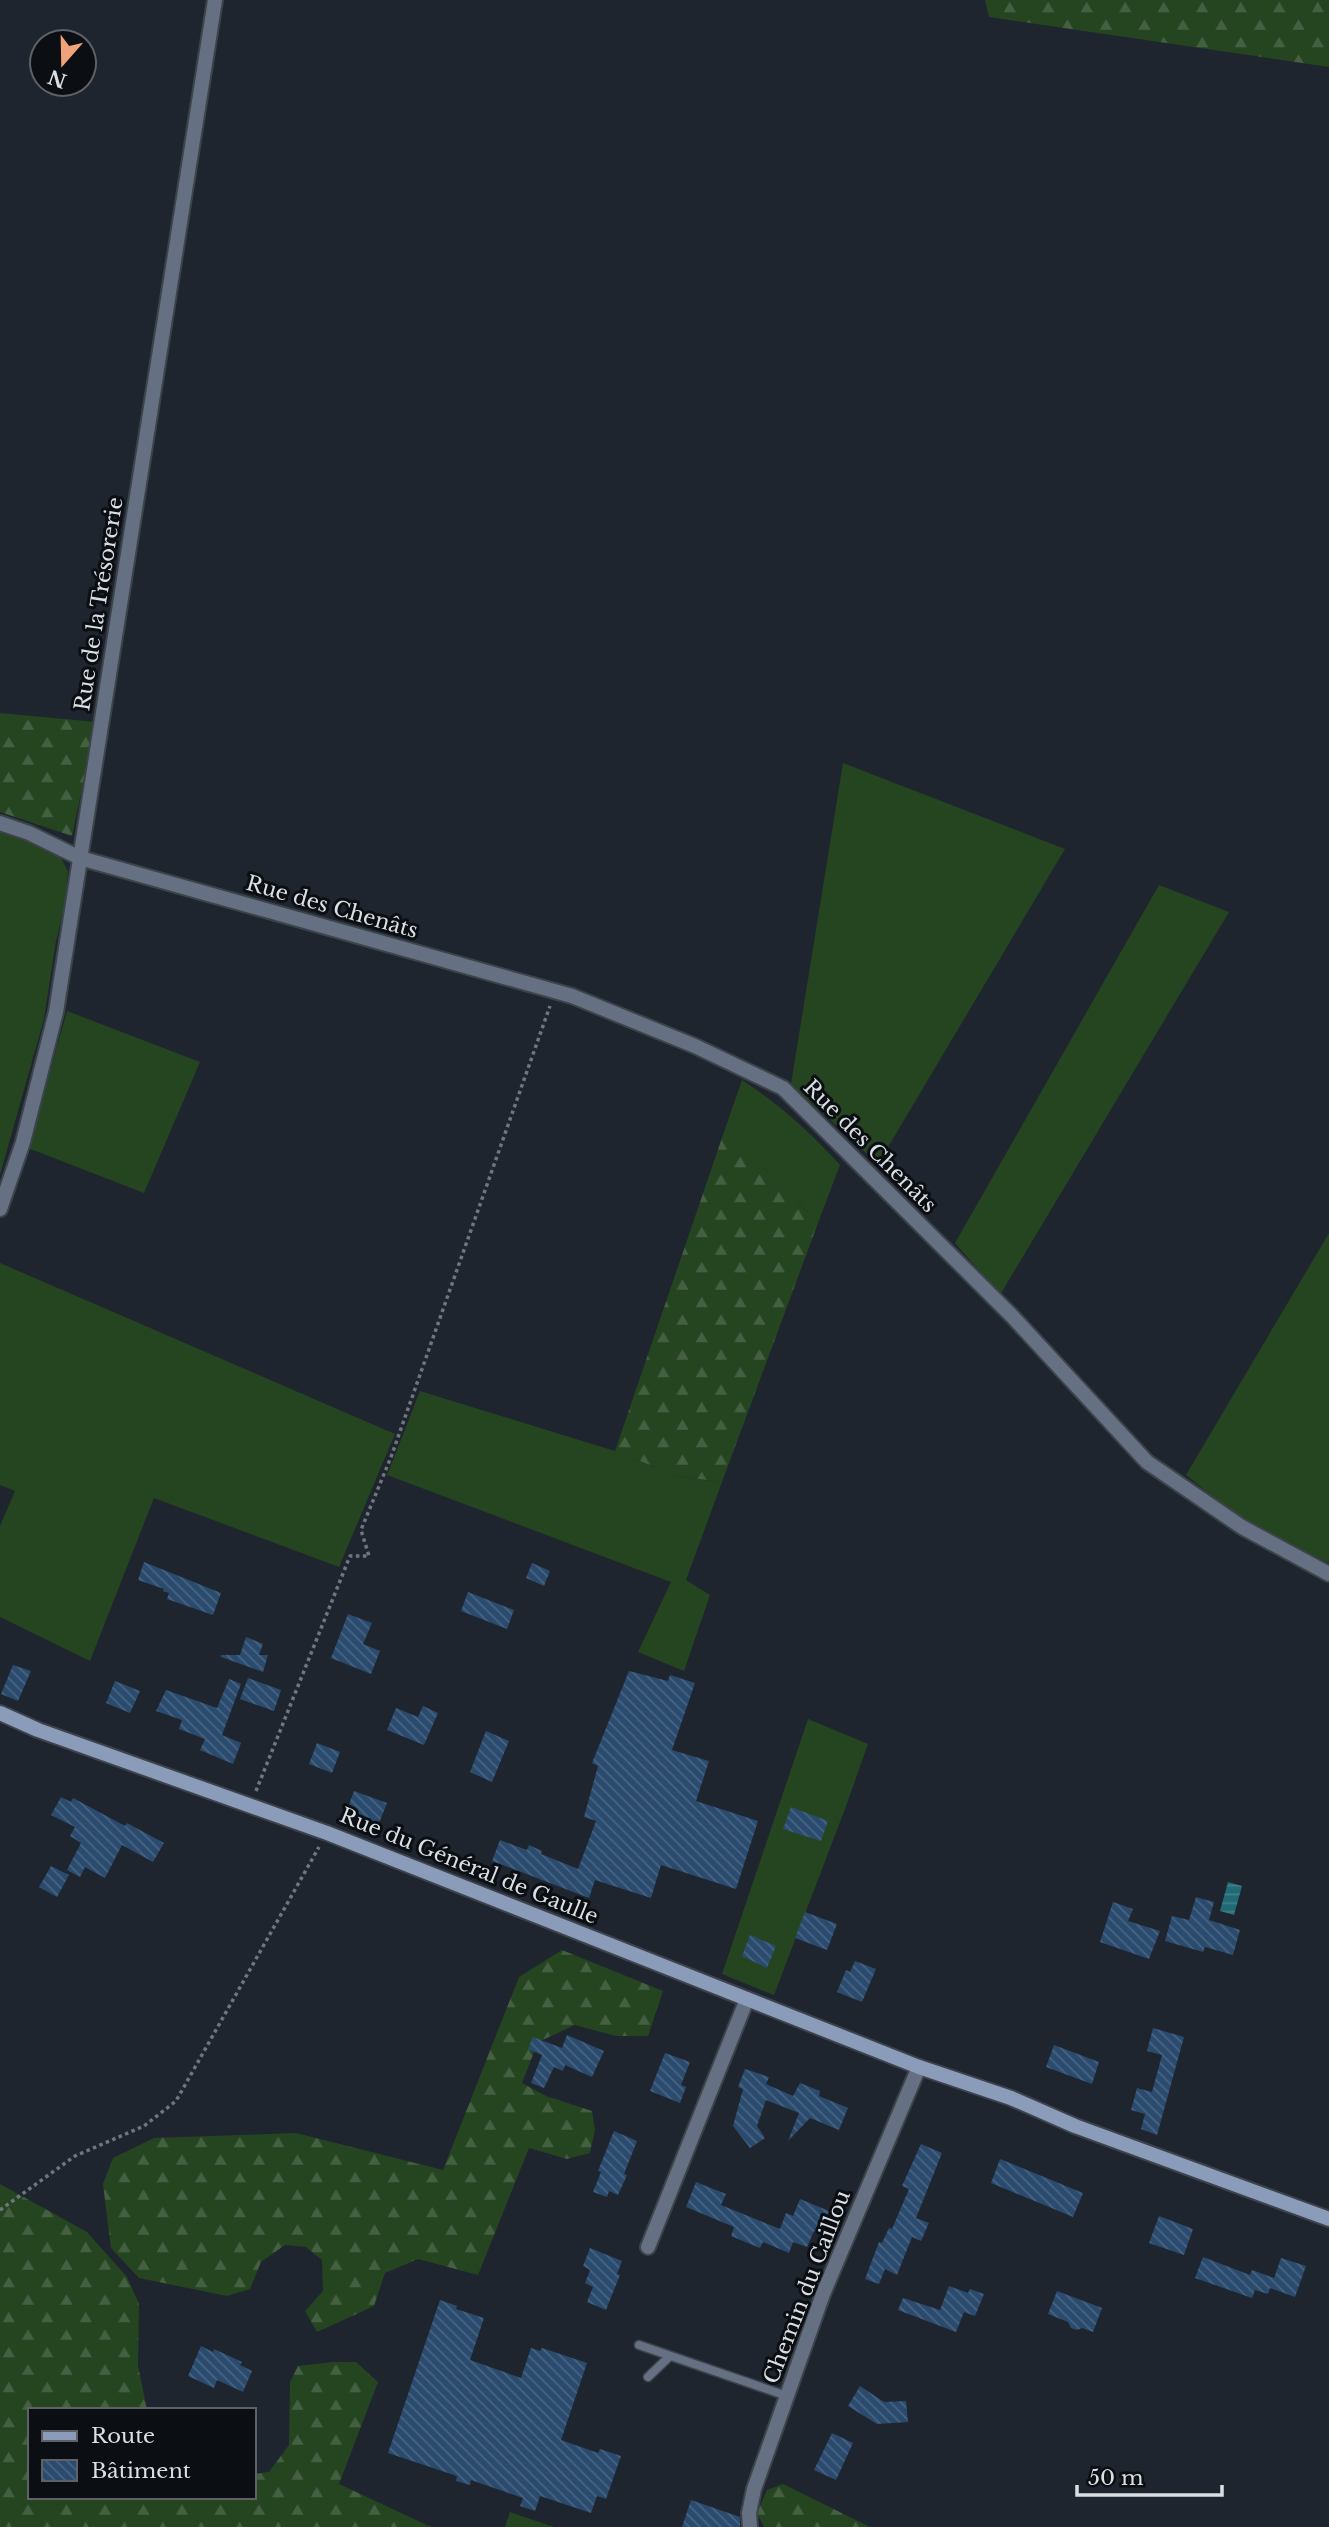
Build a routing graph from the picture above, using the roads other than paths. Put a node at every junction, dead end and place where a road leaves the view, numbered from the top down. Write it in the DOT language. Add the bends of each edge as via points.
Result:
graph roads {
  1 [pos="215,0"];
  2 [pos="0,823"];
  3 [pos="80,858"];
  4 [pos="0,1209"];
  5 [pos="1329,1574"];
  6 [pos="0,1713"];
  7 [pos="747,1999"];
  8 [pos="919,2067"];
  9 [pos="1329,2219"];
  10 [pos="648,2247"];
  11 [pos="639,2345"];
  12 [pos="670,2356"];
  13 [pos="648,2377"];
  14 [pos="787,2396"];
  15 [pos="750,2527"];
  1 -- 3 [label="street, Rue de la Trésorerie"];
  2 -- 3 [label="street, Rue des Chenâts"];
  3 -- 4 [label="street, Rue de la Trésorerie" via="56,1012 23,1142"];
  3 -- 5 [label="street, Rue des Chenâts" via="556,991 695,1046 783,1088 1012,1316 1147,1462 1242,1527"];
  6 -- 7 [label="main road, Rue du Général de Gaulle" via="327,1833"];
  7 -- 8 [label="main road, Rue du Général de Gaulle"];
  7 -- 10 [label="street"];
  8 -- 9 [label="main road, Rue du Général de Gaulle"];
  8 -- 14 [label="street, Chemin du Caillou" via="823,2294"];
  11 -- 12 [label="lane"];
  12 -- 13 [label="lane"];
  12 -- 14 [label="lane"];
  14 -- 15 [label="street, Chemin du Caillou" via="754,2489"];
}
